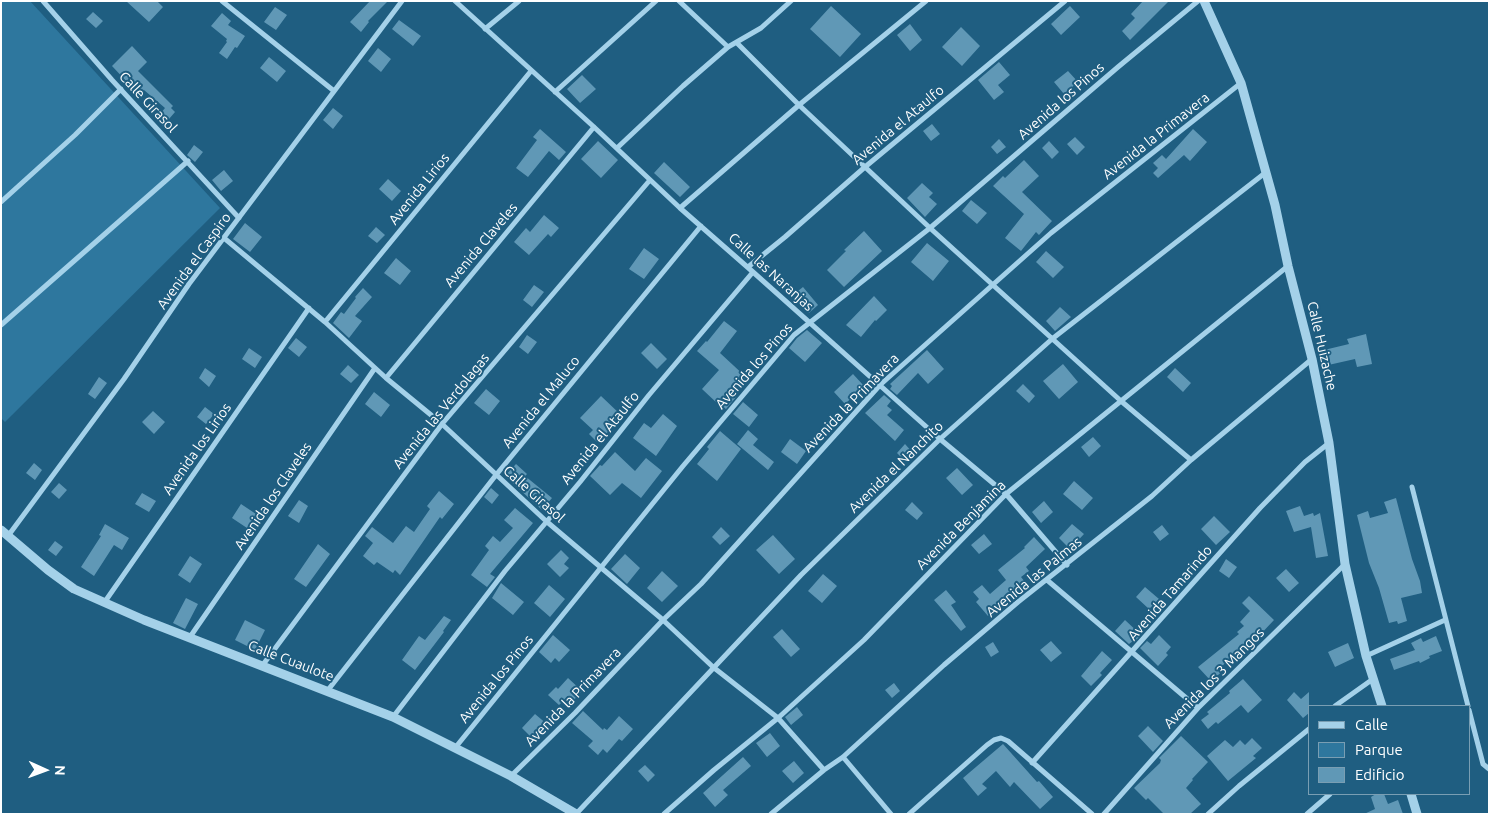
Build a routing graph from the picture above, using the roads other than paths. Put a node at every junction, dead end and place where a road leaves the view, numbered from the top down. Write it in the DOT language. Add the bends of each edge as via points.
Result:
graph roads {
  1 [pos="43,1"];
  2 [pos="222,1"];
  3 [pos="402,1"];
  4 [pos="455,1"];
  5 [pos="519,1"];
  6 [pos="656,1"];
  7 [pos="679,1"];
  8 [pos="791,1"];
  9 [pos="926,1"];
  10 [pos="1065,1"];
  11 [pos="1198,1"];
  12 [pos="1204,1"];
  13 [pos="485,29"];
  14 [pos="737,43"];
  15 [pos="728,47"];
  16 [pos="531,71"];
  17 [pos="1241,83"];
  18 [pos="121,90"];
  19 [pos="334,91"];
  20 [pos="555,92"];
  21 [pos="799,105"];
  22 [pos="594,127"];
  23 [pos="617,148"];
  24 [pos="188,161"];
  25 [pos="865,167"];
  26 [pos="1265,173"];
  27 [pos="650,180"];
  28 [pos="1,202"];
  29 [pos="680,208"];
  30 [pos="238,218"];
  31 [pos="701,226"];
  32 [pos="930,228"];
  33 [pos="224,238"];
  34 [pos="1288,266"];
  35 [pos="748,267"];
  36 [pos="753,272"];
  37 [pos="994,285"];
  38 [pos="309,308"];
  39 [pos="325,322"];
  40 [pos="810,322"];
  41 [pos="1,326"];
  42 [pos="1052,339"];
  43 [pos="1312,359"];
  44 [pos="375,368"];
  45 [pos="386,378"];
  46 [pos="880,385"];
  47 [pos="1120,401"];
  48 [pos="442,424"];
  49 [pos="940,439"];
  50 [pos="1329,442"];
  51 [pos="1191,460"];
  52 [pos="496,475"];
  53 [pos="1412,487"];
  54 [pos="1006,494"];
  55 [pos="546,521"];
  56 [pos="4,533"];
  57 [pos="1345,564"];
  58 [pos="1067,565"];
  59 [pos="602,566"];
  60 [pos="1047,580"];
  61 [pos="104,603"];
  62 [pos="663,620"];
  63 [pos="1445,620"];
  64 [pos="190,637"];
  65 [pos="1132,653"];
  66 [pos="1366,656"];
  67 [pos="262,666"];
  68 [pos="713,667"];
  69 [pos="1373,678"];
  70 [pos="328,690"];
  71 [pos="1336,705"];
  72 [pos="1382,705"];
  73 [pos="1467,705"];
  74 [pos="1198,708"];
  75 [pos="1470,715"];
  76 [pos="393,717"];
  77 [pos="778,718"];
  78 [pos="1308,730"];
  79 [pos="455,748"];
  80 [pos="843,757"];
  81 [pos="1032,763"];
  82 [pos="1489,769"];
  83 [pos="824,770"];
  84 [pos="511,776"];
  85 [pos="1329,795"];
  86 [pos="1411,795"];
  87 [pos="886,808"];
  88 [pos="576,814"];
  89 [pos="664,814"];
  90 [pos="771,814"];
  91 [pos="881,814"];
  92 [pos="891,814"];
  93 [pos="909,814"];
  94 [pos="1092,814"];
  95 [pos="1104,814"];
  96 [pos="1208,814"];
  97 [pos="1307,814"];
  98 [pos="1417,814"];
  1 -- 18 [label="street, Calle Girasol"];
  2 -- 19 [label="street"];
  3 -- 19 [label="street, Avenida el Caspiro"];
  4 -- 13 [label="street, Calle las Naranjas"];
  5 -- 13 [label="street"];
  6 -- 20 [label="street"];
  7 -- 15 [label="street"];
  8 -- 14 [label="street" via="761,28"];
  9 -- 21 [label="street"];
  10 -- 25 [label="street, Avenida el Ataulfo"];
  11 -- 32 [label="street, Avenida los Pinos"];
  12 -- 17 [label="street, Calle Huizache"];
  13 -- 16 [label="street, Calle las Naranjas"];
  14 -- 15 [label="street"];
  14 -- 21 [label="street"];
  15 -- 23 [label="street"];
  16 -- 20 [label="street, Calle las Naranjas"];
  16 -- 39 [label="street, Avenida Lirios"];
  17 -- 26 [label="street, Calle Huizache"];
  17 -- 37 [label="street, Avenida la Primavera" via="1051,233"];
  18 -- 24 [label="street, Calle Girasol"];
  18 -- 28 [label="street"];
  19 -- 30 [label="street, Avenida el Caspiro"];
  20 -- 22 [label="street, Calle las Naranjas"];
  21 -- 25 [label="street"];
  21 -- 29 [label="street"];
  22 -- 23 [label="street, Calle las Naranjas"];
  22 -- 45 [label="street, Avenida Claveles"];
  23 -- 27 [label="street, Calle las Naranjas"];
  24 -- 30 [label="street, Calle Girasol"];
  24 -- 41 [label="street"];
  25 -- 32 [label="street"];
  25 -- 35 [label="street, Avenida el Ataulfo"];
  26 -- 34 [label="street, Calle Huizache"];
  26 -- 42 [label="street, Avenida el Nanchito"];
  27 -- 29 [label="street, Calle las Naranjas"];
  27 -- 48 [label="street, Avenida las Verdolagas"];
  29 -- 31 [label="street, Calle las Naranjas"];
  30 -- 33 [label="street, Avenida el Caspiro"];
  31 -- 35 [label="street, Calle las Naranjas"];
  31 -- 52 [label="street, Avenida el Maluco"];
  32 -- 37 [label="street"];
  32 -- 40 [label="street, Avenida los Pinos"];
  33 -- 38 [label="street, Calle Girasol"];
  33 -- 56 [label="street, Avenida el Caspiro" via="124,379"];
  34 -- 43 [label="street, Calle Huizache"];
  34 -- 47 [label="street, Avenida Benjamina"];
  35 -- 36 [label="street, Calle las Naranjas"];
  36 -- 40 [label="street, Calle las Naranjas"];
  36 -- 55 [label="street, Avenida el Ataulfo"];
  37 -- 42 [label="street"];
  37 -- 46 [label="street, Avenida la Primavera"];
  38 -- 39 [label="street, Calle Girasol"];
  38 -- 61 [label="street, Avenida los Lirios"];
  39 -- 44 [label="street, Calle Girasol"];
  40 -- 46 [label="street, Calle las Naranjas"];
  40 -- 59 [label="street, Avenida los Pinos" via="794,335 724,417"];
  42 -- 47 [label="street"];
  42 -- 49 [label="street, Avenida el Nanchito"];
  43 -- 50 [label="street, Calle Huizache"];
  43 -- 51 [label="street, Avenida las Palmas"];
  44 -- 45 [label="street, Calle Girasol"];
  44 -- 64 [label="street, Avenida los Claveles"];
  45 -- 48 [label="street, Calle Girasol"];
  46 -- 49 [label="street, Calle las Naranjas"];
  46 -- 62 [label="street, Avenida la Primavera" via="700,584"];
  47 -- 51 [label="street"];
  47 -- 54 [label="street, Avenida Benjamina"];
  48 -- 52 [label="street, Calle Girasol"];
  48 -- 67 [label="street, Avenida las Verdolagas"];
  49 -- 54 [label="street, Calle las Naranjas"];
  49 -- 68 [label="street, Avenida el Nanchito" via="801,575"];
  50 -- 57 [label="street, Calle Huizache"];
  50 -- 65 [label="street, Avenida Tamarindo" via="1260,508"];
  51 -- 58 [label="street, Avenida las Palmas"];
  52 -- 55 [label="street, Calle Girasol"];
  52 -- 70 [label="street, Avenida el Maluco"];
  53 -- 63 [label="street"];
  54 -- 58 [label="street, Calle las Naranjas"];
  54 -- 77 [label="street, Avenida Benjamina" via="864,640"];
  55 -- 59 [label="street, Calle Girasol"];
  55 -- 76 [label="street, Avenida el Ataulfo"];
  56 -- 61 [label="street, Calle Cuaulote" via="74,589"];
  57 -- 66 [label="street, Calle Huizache"];
  57 -- 74 [label="street, Avenida los 3 Mangos"];
  58 -- 60 [label="street, Avenida las Palmas"];
  59 -- 62 [label="street, Calle Girasol"];
  59 -- 79 [label="street, Avenida los Pinos"];
  60 -- 65 [label="street"];
  60 -- 80 [label="street, Avenida las Palmas" via="944,665"];
  61 -- 64 [label="street, Calle Cuaulote"];
  62 -- 68 [label="street, Calle Girasol"];
  62 -- 84 [label="street, Avenida la Primavera"];
  63 -- 66 [label="street"];
  63 -- 73 [label="street"];
  64 -- 67 [label="street, Calle Cuaulote"];
  65 -- 74 [label="street"];
  65 -- 81 [label="street, Avenida Tamarindo"];
  66 -- 69 [label="street, Calle Huizache"];
  67 -- 70 [label="street, Calle Cuaulote"];
  68 -- 77 [label="street, Calle Girasol"];
  68 -- 88 [label="street, Avenida el Nanchito"];
  69 -- 71 [label="street"];
  69 -- 72 [label="street, Calle Huizache"];
  70 -- 76 [label="street, Calle Cuaulote"];
  74 -- 95 [label="street, Avenida los 3 Mangos"];
  75 -- 82 [label="street" via="1483,764"];
  76 -- 79 [label="street, Calle Cuaulote"];
  77 -- 83 [label="street, Calle Girasol"];
  77 -- 89 [label="street, Avenida Benjamina"];
  78 -- 96 [label="street"];
  79 -- 84 [label="street, Calle Cuaulote"];
  80 -- 83 [label="street, Avenida las Palmas"];
  80 -- 87 [label="street"];
  81 -- 93 [label="street" via="1008,741 994,740"];
  81 -- 94 [label="street"];
  83 -- 90 [label="street, Avenida las Palmas"];
  84 -- 88 [label="street, Calle Cuaulote"];
  85 -- 97 [label="street"];
  86 -- 98 [label="street"];
  87 -- 91 [label="street"];
  87 -- 92 [label="street"];
}
